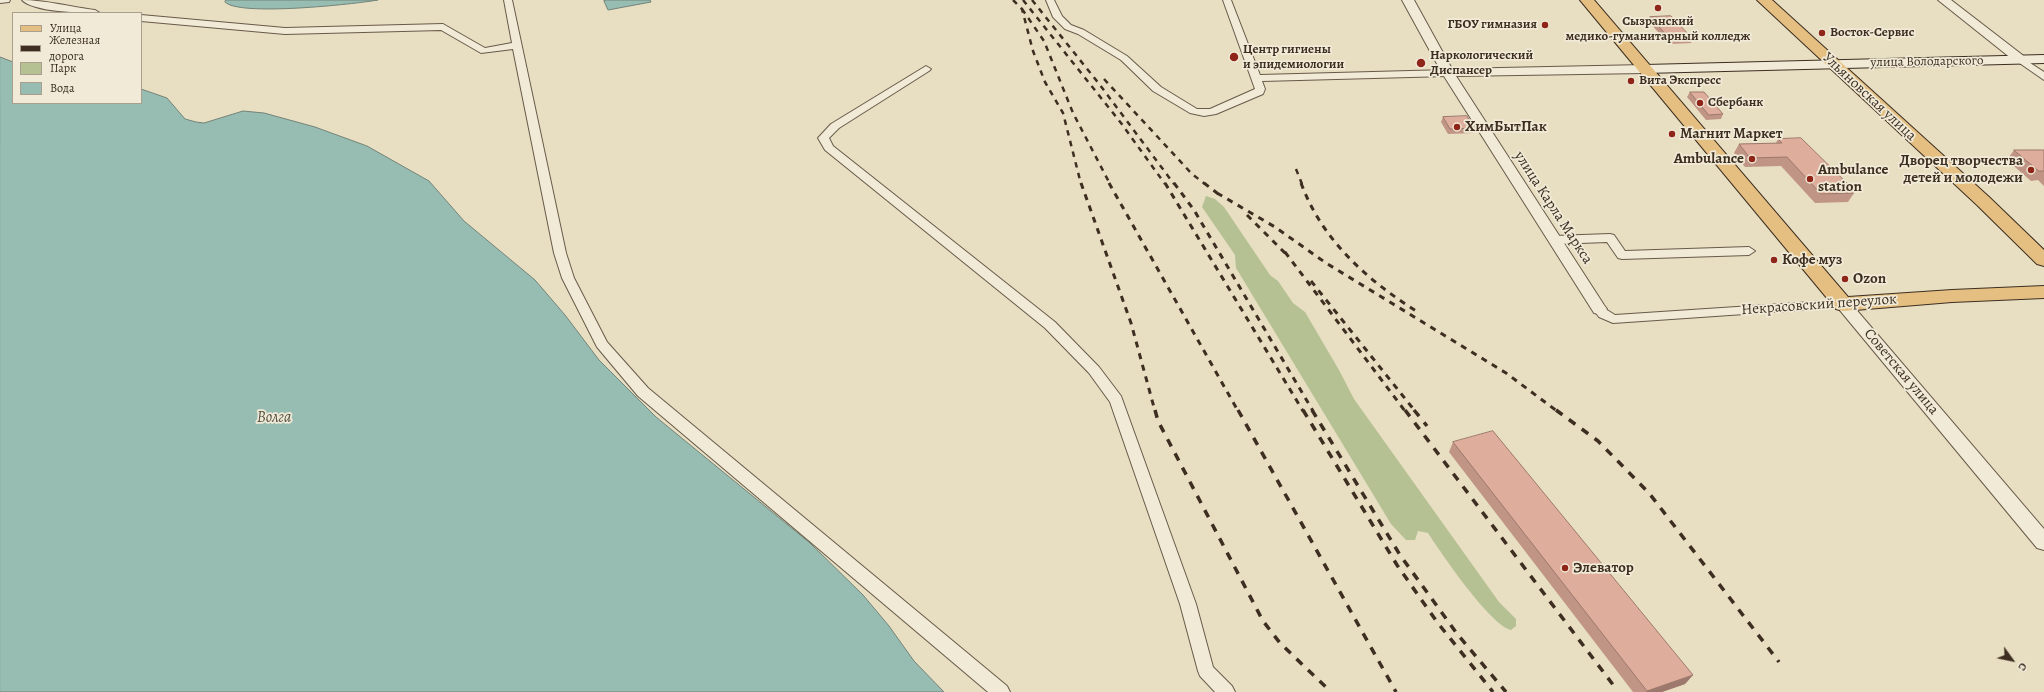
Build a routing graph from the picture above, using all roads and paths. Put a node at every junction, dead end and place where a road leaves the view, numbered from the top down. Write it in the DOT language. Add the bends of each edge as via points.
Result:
graph roads {
  1 [pos="0,0"];
  2 [pos="6,0"];
  3 [pos="26,0"];
  4 [pos="508,0"];
  5 [pos="1050,0"];
  6 [pos="1226,0"];
  7 [pos="1408,0"];
  8 [pos="1587,0"];
  9 [pos="1764,0"];
  10 [pos="1944,0"];
  11 [pos="88,12"];
  12 [pos="142,18"];
  13 [pos="517,45"];
  14 [pos="2044,59"];
  15 [pos="2021,60"];
  16 [pos="1833,64"];
  17 [pos="926,69"];
  18 [pos="1645,69"];
  19 [pos="1448,73"];
  20 [pos="2044,77"];
  21 [pos="1257,78"];
  22 [pos="1554,240"];
  23 [pos="1749,251"];
  24 [pos="2044,260"];
  25 [pos="2044,292"];
  26 [pos="1843,304"];
  27 [pos="1599,309"];
  28 [pos="2044,542"];
  29 [pos="1001,692"];
  30 [pos="1226,692"];
  1 -- 2 [label="street"];
  3 -- 11 [label="street" via="51,7"];
  4 -- 13 [label="street"];
  5 -- 21 [label="street" via="1058,17 1068,27 1124,58 1158,89 1194,111 1204,114 1212,112 1259,92"];
  6 -- 21 [label="street"];
  7 -- 19 [label="street, улица Карла Маркса"];
  8 -- 18 [label="main road, Советская улица"];
  9 -- 16 [label="main road, Ульяновская улица"];
  10 -- 15 [label="street"];
  12 -- 13 [label="street" via="285,31 443,27 484,51"];
  13 -- 29 [label="street" via="560,253 568,278 594,331 611,356 643,392"];
  14 -- 15 [label="main road, улица Володарского"];
  15 -- 16 [label="main road, улица Володарского"];
  15 -- 20 [label="street"];
  16 -- 18 [label="main road, улица Володарского"];
  16 -- 24 [label="main road, Ульяновская улица"];
  17 -- 30 [label="street" via="835,126 823,138 828,148 1050,325 1094,370 1116,400 1188,604 1206,671"];
  18 -- 19 [label="street, улица Володарского"];
  18 -- 26 [label="main road, Советская улица"];
  19 -- 21 [label="street, улица Володарского"];
  19 -- 22 [label="street, улица Карла Маркса"];
  22 -- 23 [label="street" via="1610,238 1622,256"];
  22 -- 27 [label="street, улица Карла Маркса"];
  25 -- 26 [label="main road, Некрасовский переулок"];
  26 -- 27 [label="street, Некрасовский переулок" via="1613,319"];
  26 -- 28 [label="street, Советская улица"];
}
